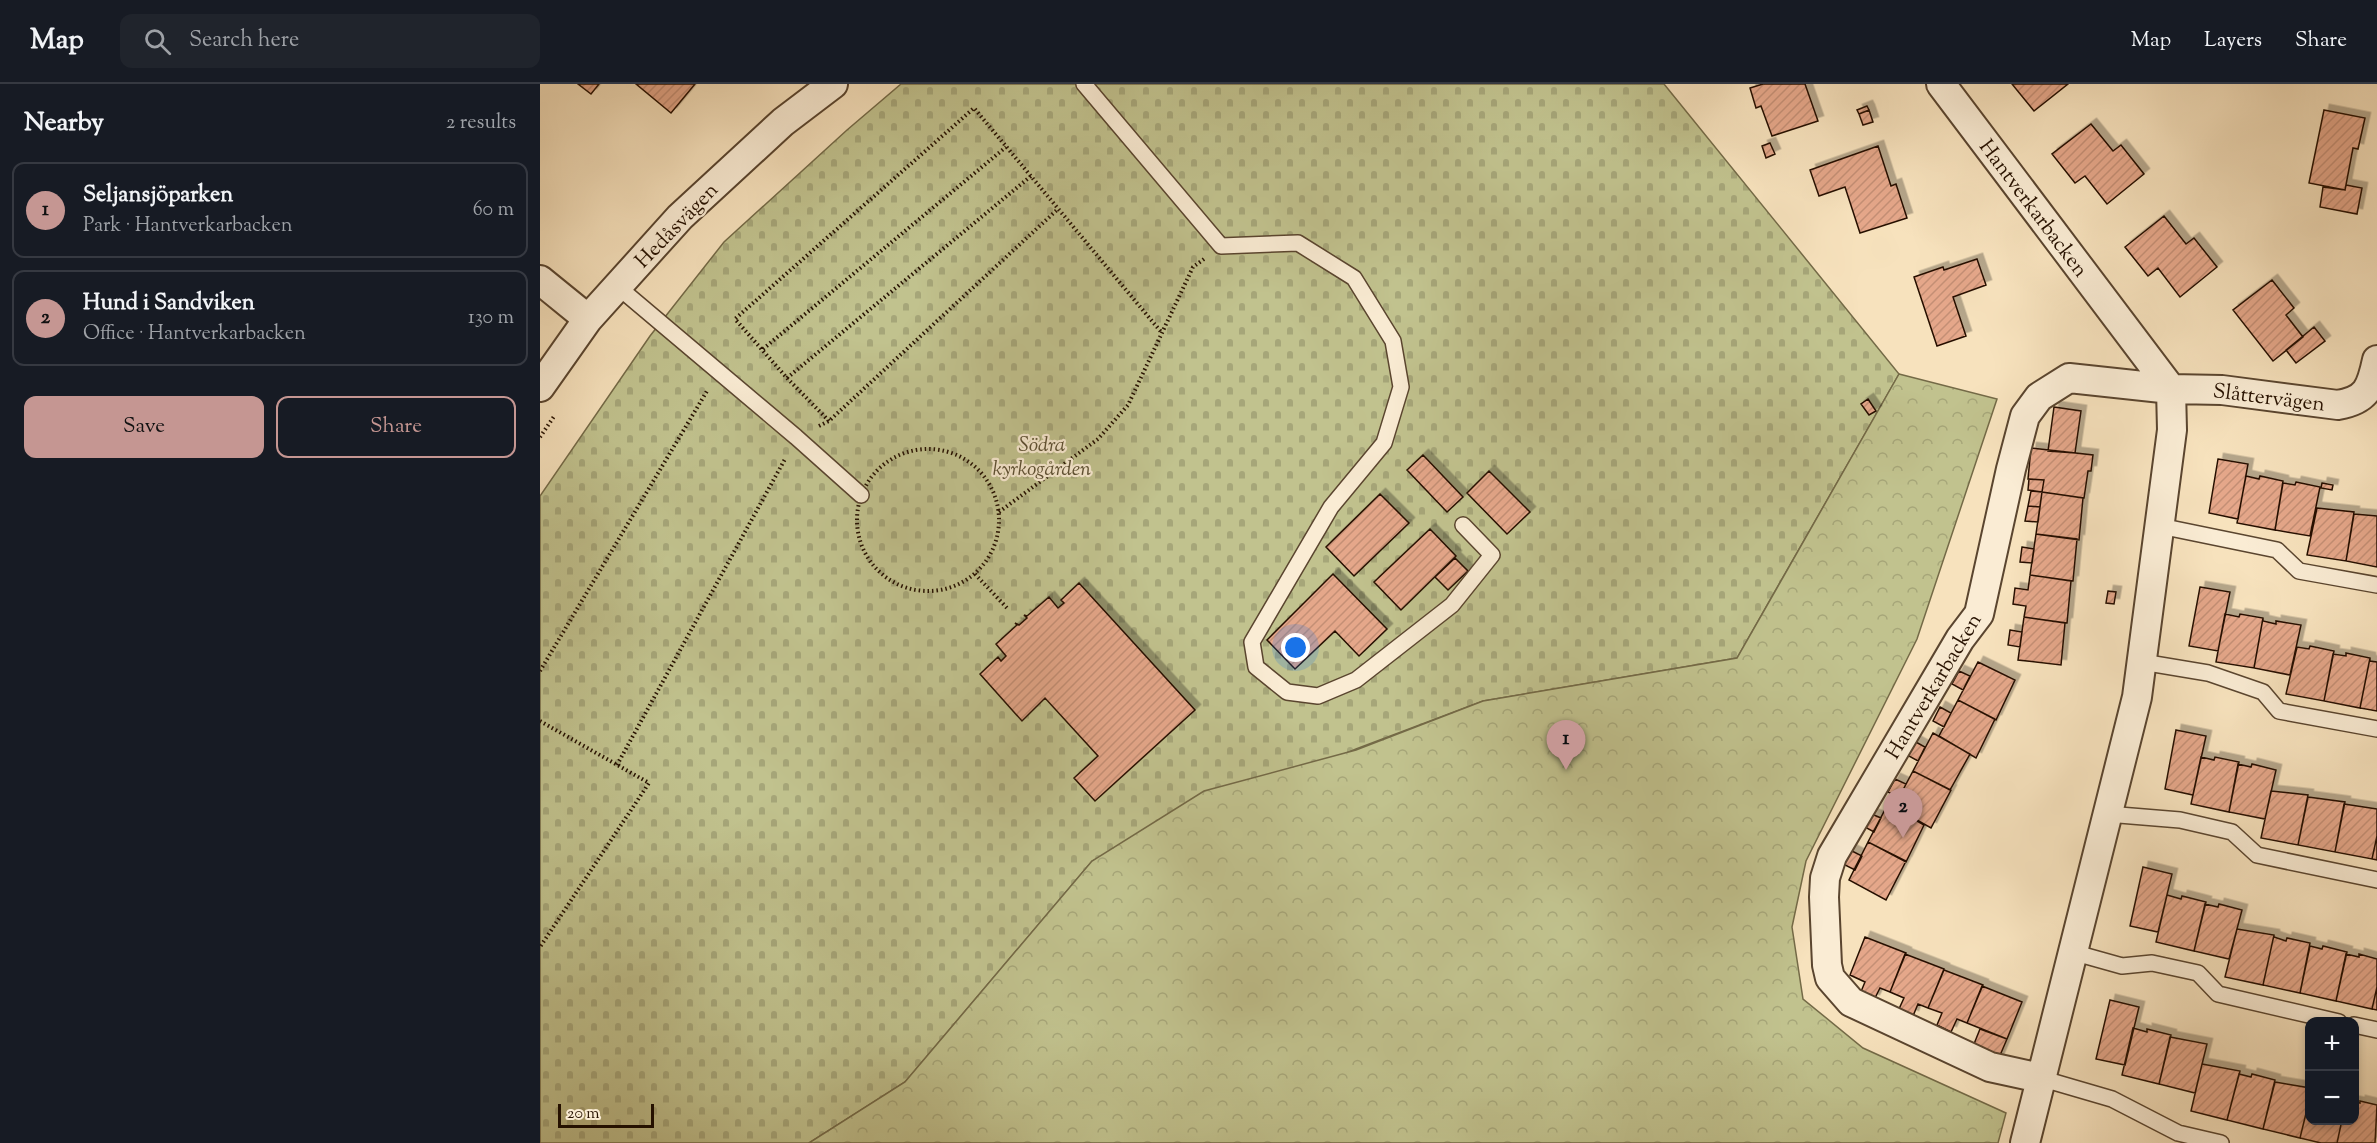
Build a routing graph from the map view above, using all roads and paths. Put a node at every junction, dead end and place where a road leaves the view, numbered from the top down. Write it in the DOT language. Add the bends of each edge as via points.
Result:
graph roads {
  1 [pos="833,84"];
  2 [pos="1084,84"];
  3 [pos="1941,84"];
  4 [pos="1006,147"];
  5 [pos="1031,176"];
  6 [pos="1058,209"];
  7 [pos="1221,246"];
  8 [pos="540,280"];
  9 [pos="617,286"];
  10 [pos="588,319"];
  11 [pos="1162,333"];
  12 [pos="763,350"];
  13 [pos="2377,360"];
  14 [pos="719,373"];
  15 [pos="787,378"];
  16 [pos="540,387"];
  17 [pos="2171,389"];
  18 [pos="796,437"];
  19 [pos="861,495"];
  20 [pos="999,512"];
  21 [pos="1463,525"];
  22 [pos="2160,526"];
  23 [pos="975,574"];
  24 [pos="2377,585"];
  25 [pos="1006,608"];
  26 [pos="2142,662"];
  27 [pos="540,671"];
  28 [pos="540,721"];
  29 [pos="2377,729"];
  30 [pos="617,765"];
  31 [pos="2108,814"];
  32 [pos="2377,880"];
  33 [pos="540,947"];
  34 [pos="2072,952"];
  35 [pos="2317,1017"];
  36 [pos="2359,1026"];
  37 [pos="2377,1030"];
  38 [pos="2040,1078"];
  39 [pos="2025,1143"];
  40 [pos="2220,1143"];
  1 -- 9 [label="street, Hedåsvägen" via="783,122 680,217"];
  2 -- 7 [label="lane"];
  3 -- 17 [label="street, Hantverkarbacken"];
  4 -- 5 [label="path"];
  4 -- 12 [label="path"];
  4 -- 12 [label="path" via="974,108 735,318"];
  5 -- 6 [label="path"];
  5 -- 15 [label="path"];
  6 -- 11 [label="path"];
  6 -- 15 [label="path" via="828,421"];
  7 -- 11 [label="path" via="1193,267"];
  7 -- 21 [label="lane" via="1298,243 1354,278 1394,341 1401,387 1384,443 1331,507 1252,642 1256,667 1287,692 1308,695 1318,696 1356,680 1452,605 1492,555"];
  8 -- 10 [label="street"];
  9 -- 10 [label="street, Hedåsvägen"];
  9 -- 14 [label="lane"];
  10 -- 16 [label="street, Hedåsvägen"];
  11 -- 20 [label="path" via="1128,405 1098,440"];
  12 -- 15 [label="path"];
  13 -- 17 [label="street, Slåttervägen" via="2365,396 2338,405 2222,390"];
  14 -- 18 [label="lane"];
  14 -- 27 [label="path"];
  17 -- 22 [label="street" via="2172,430"];
  17 -- 38 [label="street, Hantverkarbacken" via="2069,378 2039,397 2025,416 1979,614 1960,639 1845,832 1825,878 1827,965 1830,978 1851,1002 1990,1067"];
  18 -- 19 [label="lane"];
  18 -- 30 [label="path"];
  19 -- 20 [label="path" via="873,475 891,459 913,450 936,449 959,456 979,469 992,489"];
  19 -- 23 [label="path" via="857,519 861,542 872,563 889,579 910,589 933,591 955,586"];
  20 -- 23 [label="path" via="998,535 990,556"];
  22 -- 24 [label="lane" via="2277,550 2300,571"];
  22 -- 26 [label="street"];
  23 -- 25 [label="path"];
  26 -- 29 [label="lane" via="2208,673 2263,692 2279,711"];
  26 -- 31 [label="street"];
  28 -- 30 [label="path"];
  30 -- 33 [label="path" via="649,783"];
  31 -- 32 [label="lane" via="2180,820 2232,832 2257,855"];
  31 -- 34 [label="street"];
  34 -- 35 [label="lane" via="2122,966 2152,963 2198,973 2218,994"];
  34 -- 38 [label="street"];
  36 -- 37 [label="lane"];
  38 -- 39 [label="street"];
  38 -- 40 [label="lane" via="2112,1099 2178,1133"];
}
